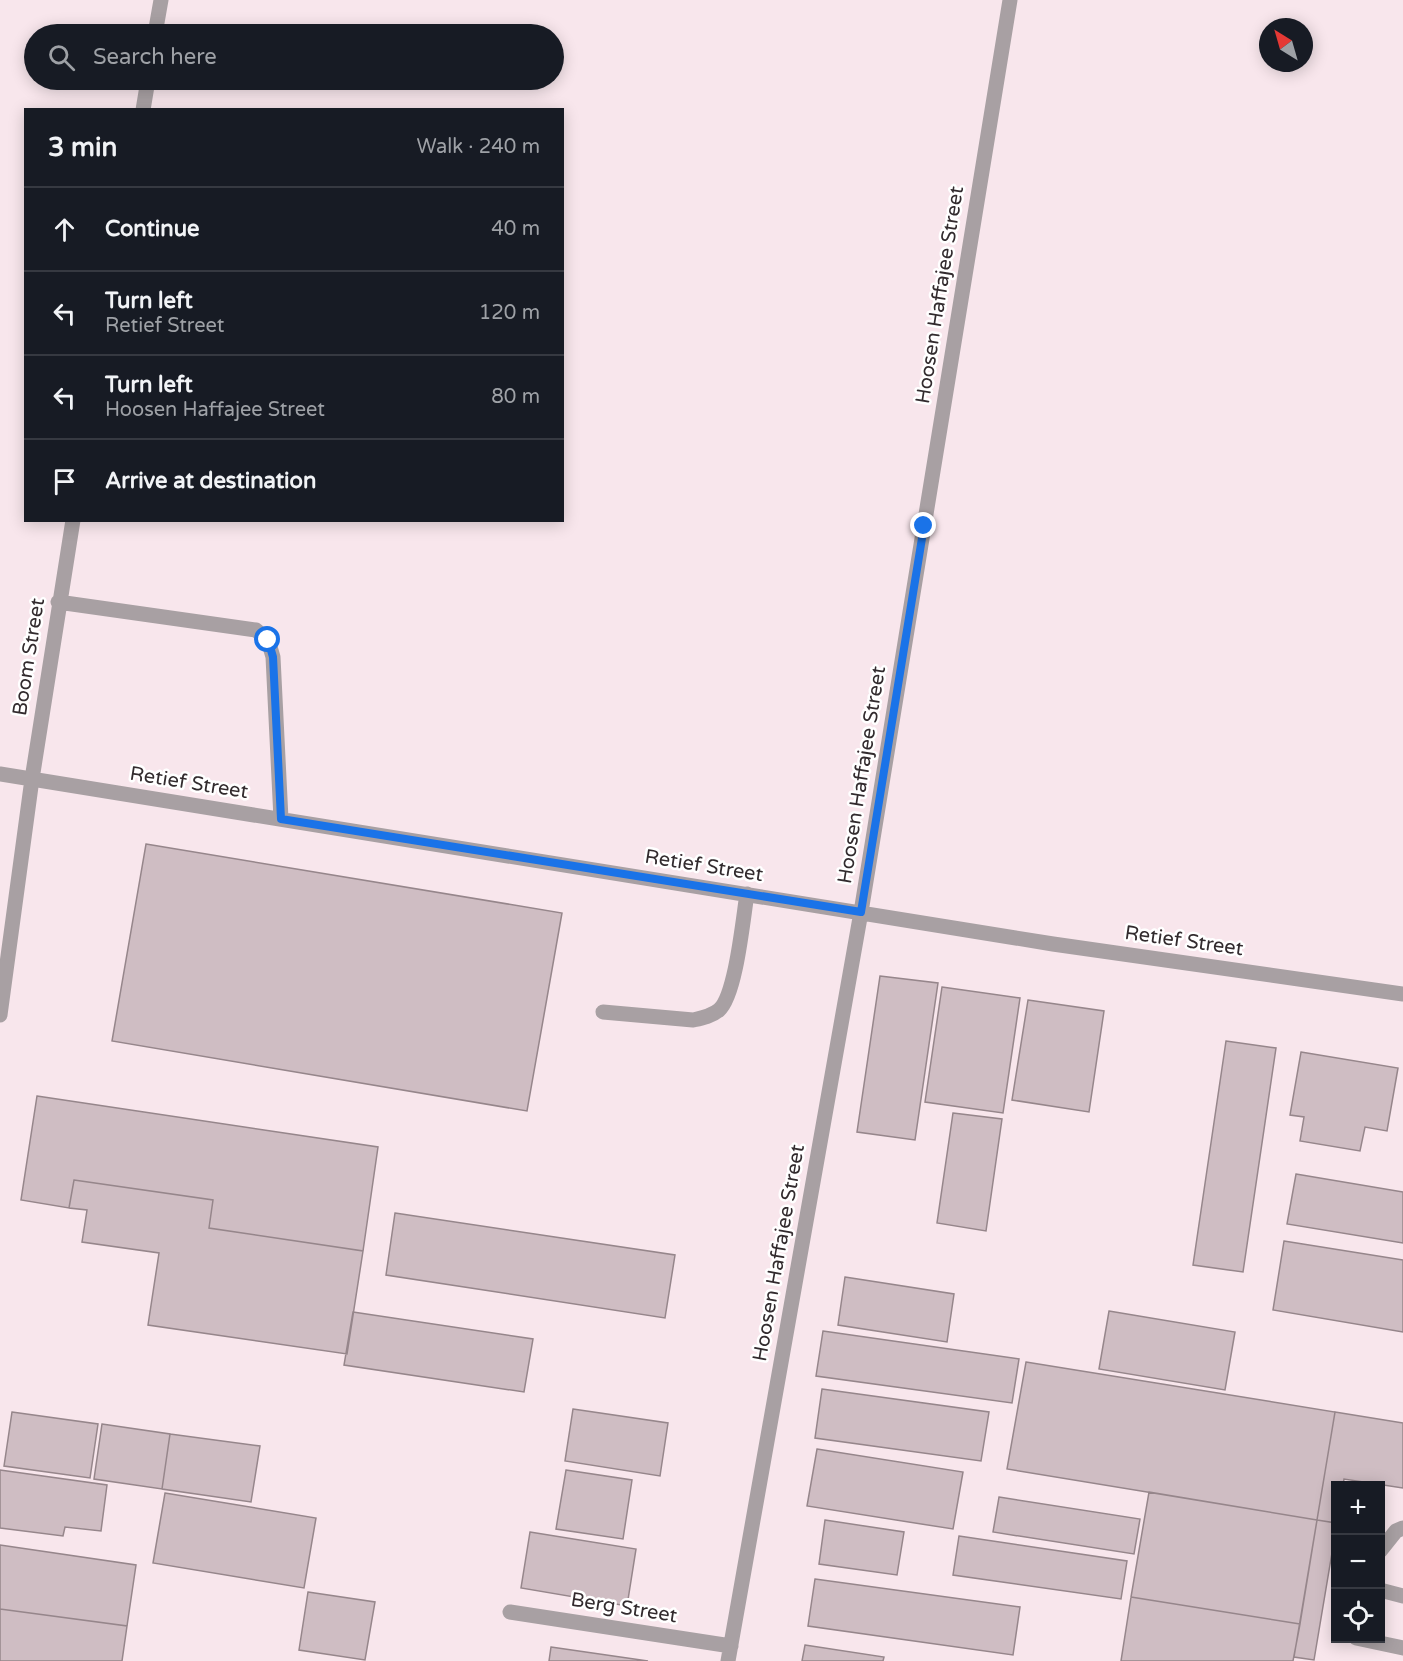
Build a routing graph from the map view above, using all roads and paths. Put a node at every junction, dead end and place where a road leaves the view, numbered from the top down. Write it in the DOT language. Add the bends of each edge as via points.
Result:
graph roads {
  1 [pos="161,0"];
  2 [pos="1010,0"];
  3 [pos="157,24"];
  4 [pos="146,90"];
  5 [pos="143,108"];
  6 [pos="73,522"];
  7 [pos="58,602"];
  8 [pos="0,774"];
  9 [pos="32,779"];
  10 [pos="281,819"];
  11 [pos="747,894"];
  12 [pos="861,912"];
  13 [pos="1403,994"];
  14 [pos="603,1012"];
  15 [pos="0,1014"];
  16 [pos="1403,1528"];
  17 [pos="1385,1545"];
  18 [pos="1385,1591"];
  19 [pos="1403,1596"];
  20 [pos="510,1612"];
  21 [pos="1380,1643"];
  22 [pos="1403,1648"];
  23 [pos="729,1653"];
  1 -- 3 [label="street"];
  2 -- 12 [label="street, Hoosen Haffajee Street"];
  4 -- 5 [label="street"];
  6 -- 7 [label="street, Boom Street"];
  7 -- 9 [label="street, Boom Street"];
  7 -- 10 [label="street" via="256,630 268,640 273,657"];
  8 -- 9 [label="street, Retief Street"];
  9 -- 10 [label="street, Retief Street"];
  9 -- 15 [label="street, Boom Street"];
  10 -- 11 [label="street, Retief Street"];
  11 -- 12 [label="street, Retief Street"];
  11 -- 14 [label="street" via="731,987 720,1009 693,1020"];
  12 -- 13 [label="street, Retief Street"];
  12 -- 23 [label="street, Hoosen Haffajee Street"];
  16 -- 17 [label="street"];
  18 -- 19 [label="street"];
  20 -- 23 [label="street, Berg Street"];
  21 -- 22 [label="street"];
}
